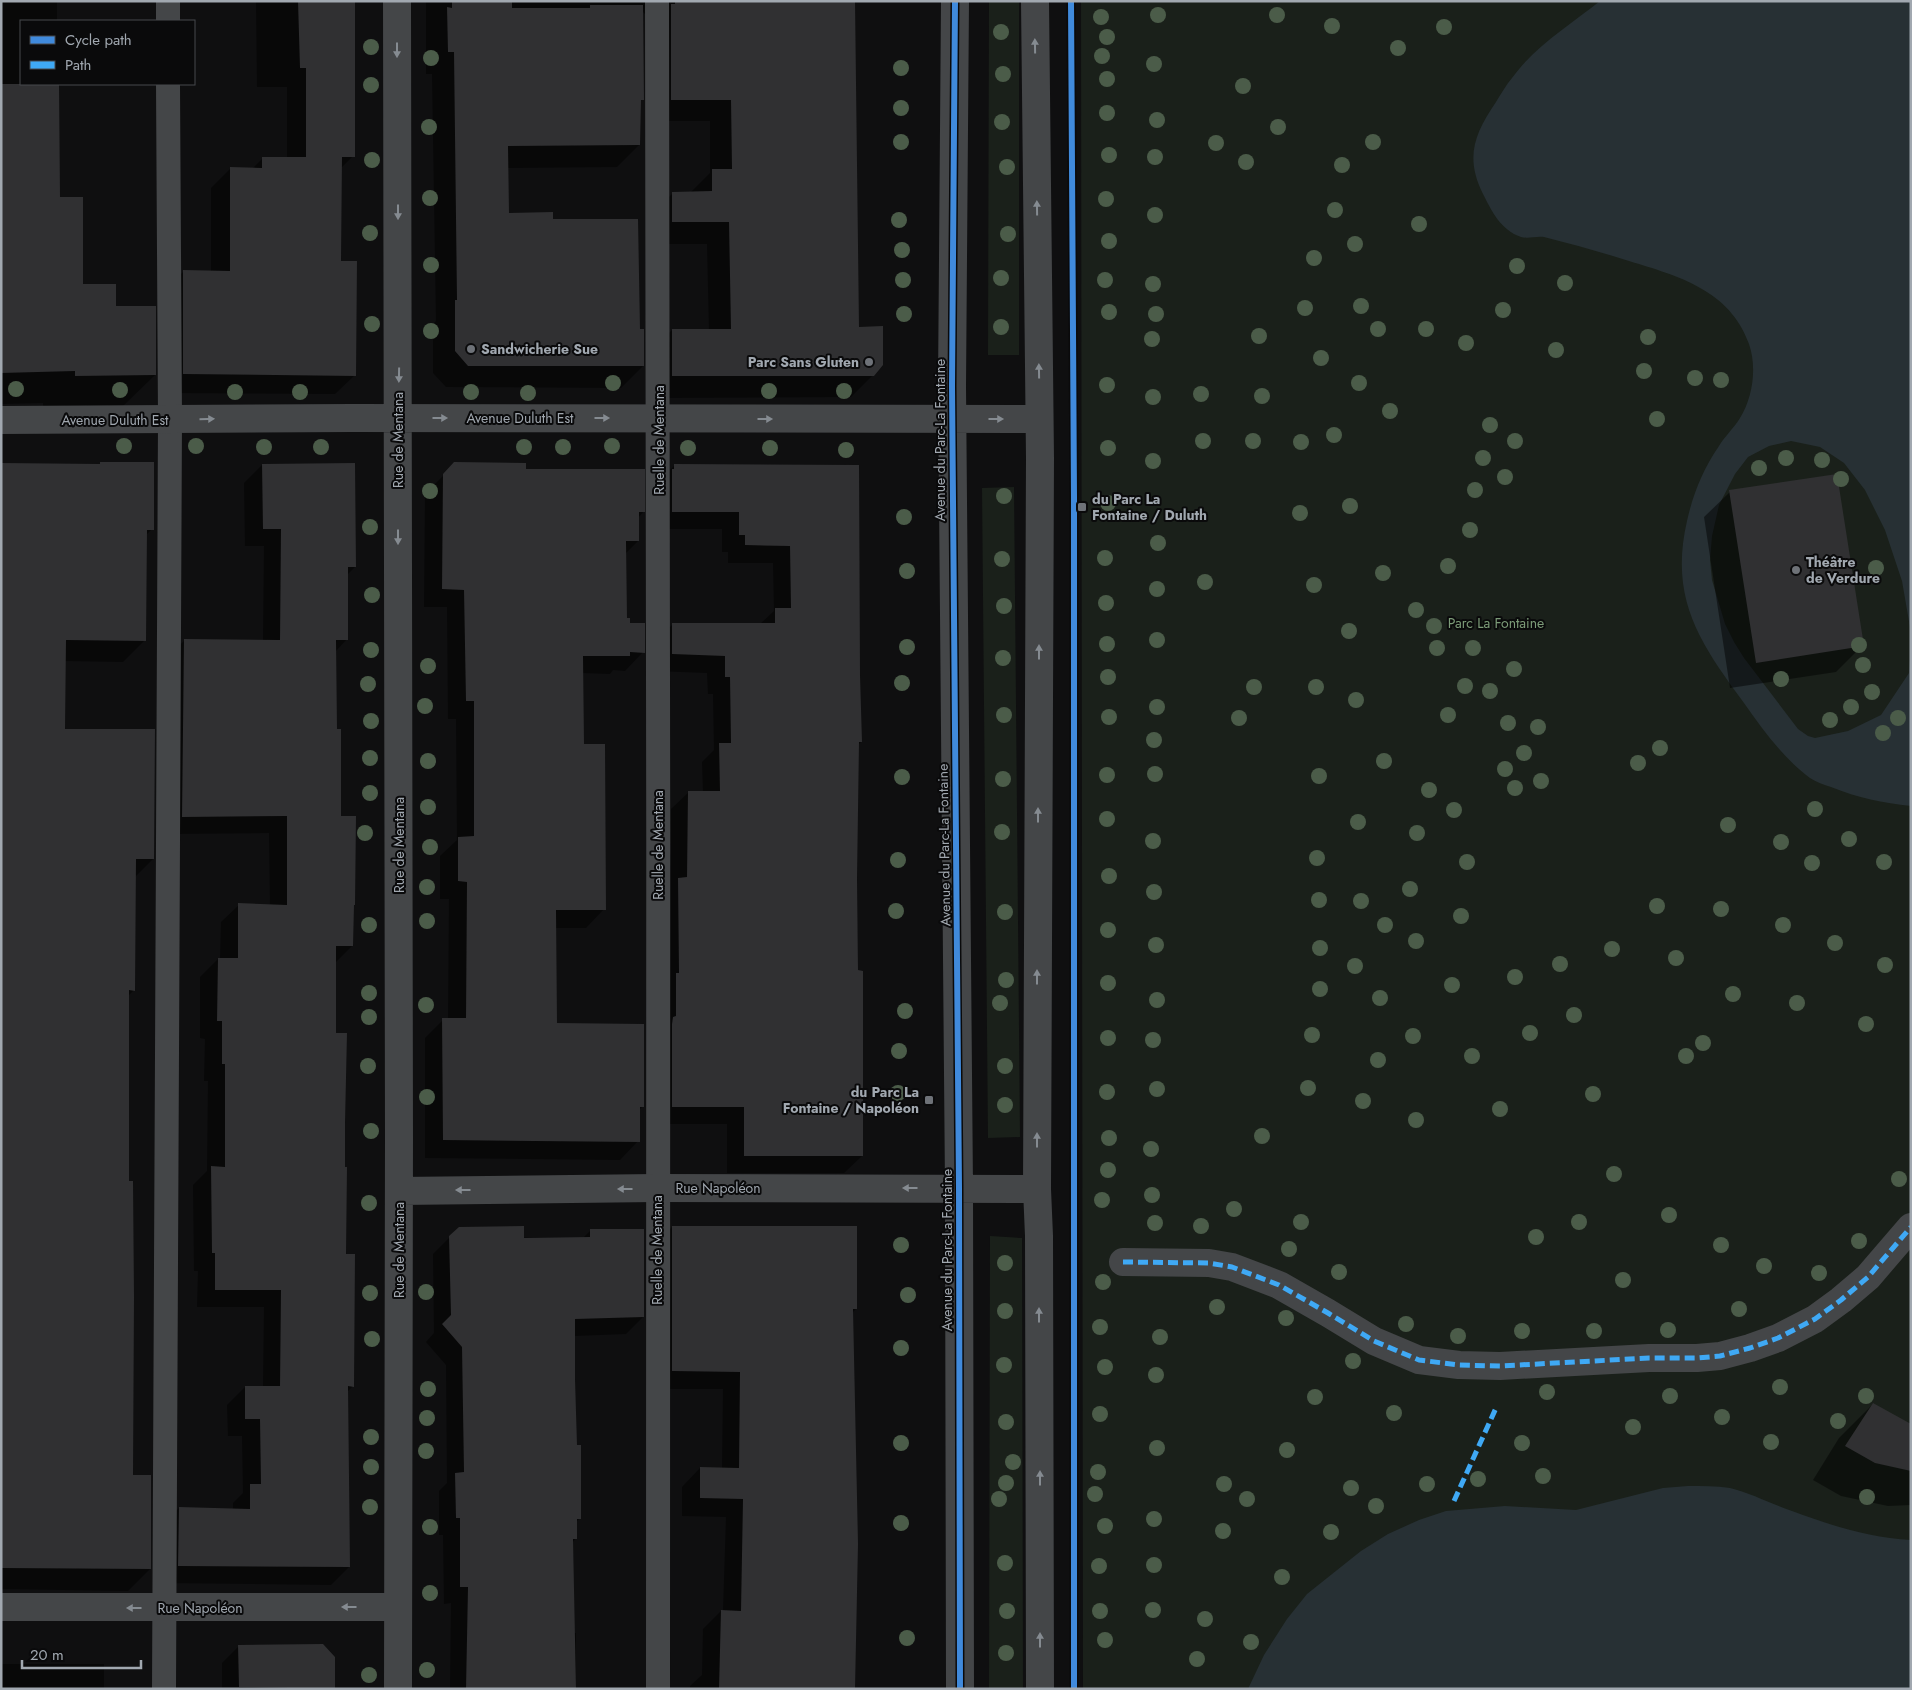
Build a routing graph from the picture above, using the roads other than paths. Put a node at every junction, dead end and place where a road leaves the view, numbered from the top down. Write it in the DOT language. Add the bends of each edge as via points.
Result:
graph roads {
  1 [pos="168,1"];
  2 [pos="397,1"];
  3 [pos="657,1"];
  4 [pos="955,1"];
  5 [pos="1035,1"];
  6 [pos="168,20"];
  7 [pos="168,85"];
  8 [pos="398,418"];
  9 [pos="659,418"];
  10 [pos="953,419"];
  11 [pos="1039,419"];
  12 [pos="1,420"];
  13 [pos="170,420"];
  14 [pos="656,1188"];
  15 [pos="959,1188"];
  16 [pos="1037,1188"];
  17 [pos="399,1191"];
  18 [pos="1911,1227"];
  19 [pos="1124,1262"];
  20 [pos="1,1607"];
  21 [pos="398,1607"];
  22 [pos="164,1608"];
  23 [pos="164,1689"];
  24 [pos="398,1689"];
  25 [pos="658,1689"];
  26 [pos="960,1689"];
  27 [pos="1040,1689"];
  1 -- 6 [label="lane"];
  2 -- 8 [label="street, Rue de Mentana, one-way"];
  3 -- 9 [label="lane, Ruelle de Mentana"];
  4 -- 10 [label="street, Avenue du Parc-La Fontaine"];
  11 -- 5 [label="street, one-way"];
  7 -- 13 [label="lane"];
  8 -- 9 [label="street, Avenue Duluth Est, one-way"];
  13 -- 8 [label="street, Avenue Duluth Est, one-way"];
  8 -- 17 [label="street, Rue de Mentana, one-way"];
  9 -- 10 [label="street, Avenue Duluth Est, one-way"];
  9 -- 14 [label="lane, Ruelle de Mentana"];
  10 -- 11 [label="street, Avenue Duluth Est, one-way"];
  10 -- 15 [label="street, Avenue du Parc-La Fontaine"];
  16 -- 11 [label="street, one-way"];
  12 -- 13 [label="street, Avenue Duluth Est"];
  13 -- 22 [label="lane"];
  15 -- 14 [label="street, Rue Napoléon, one-way"];
  14 -- 17 [label="street, Rue Napoléon, one-way"];
  14 -- 25 [label="lane, Ruelle de Mentana"];
  15 -- 16 [label="street, Rue Napoléon"];
  15 -- 26 [label="street, Avenue du Parc-La Fontaine"];
  27 -- 16 [label="street, one-way"];
  17 -- 21 [label="street, Rue de Mentana"];
  18 -- 19 [label="street" via="1868,1278 1815,1319 1750,1348 1697,1358 1500,1366 1419,1360 1374,1341 1279,1285 1232,1267 1209,1263"];
  22 -- 20 [label="street, Rue Napoléon, one-way"];
  21 -- 22 [label="street, Rue Napoléon, one-way"];
  21 -- 24 [label="street, Rue de Mentana"];
  22 -- 23 [label="lane"];
}
